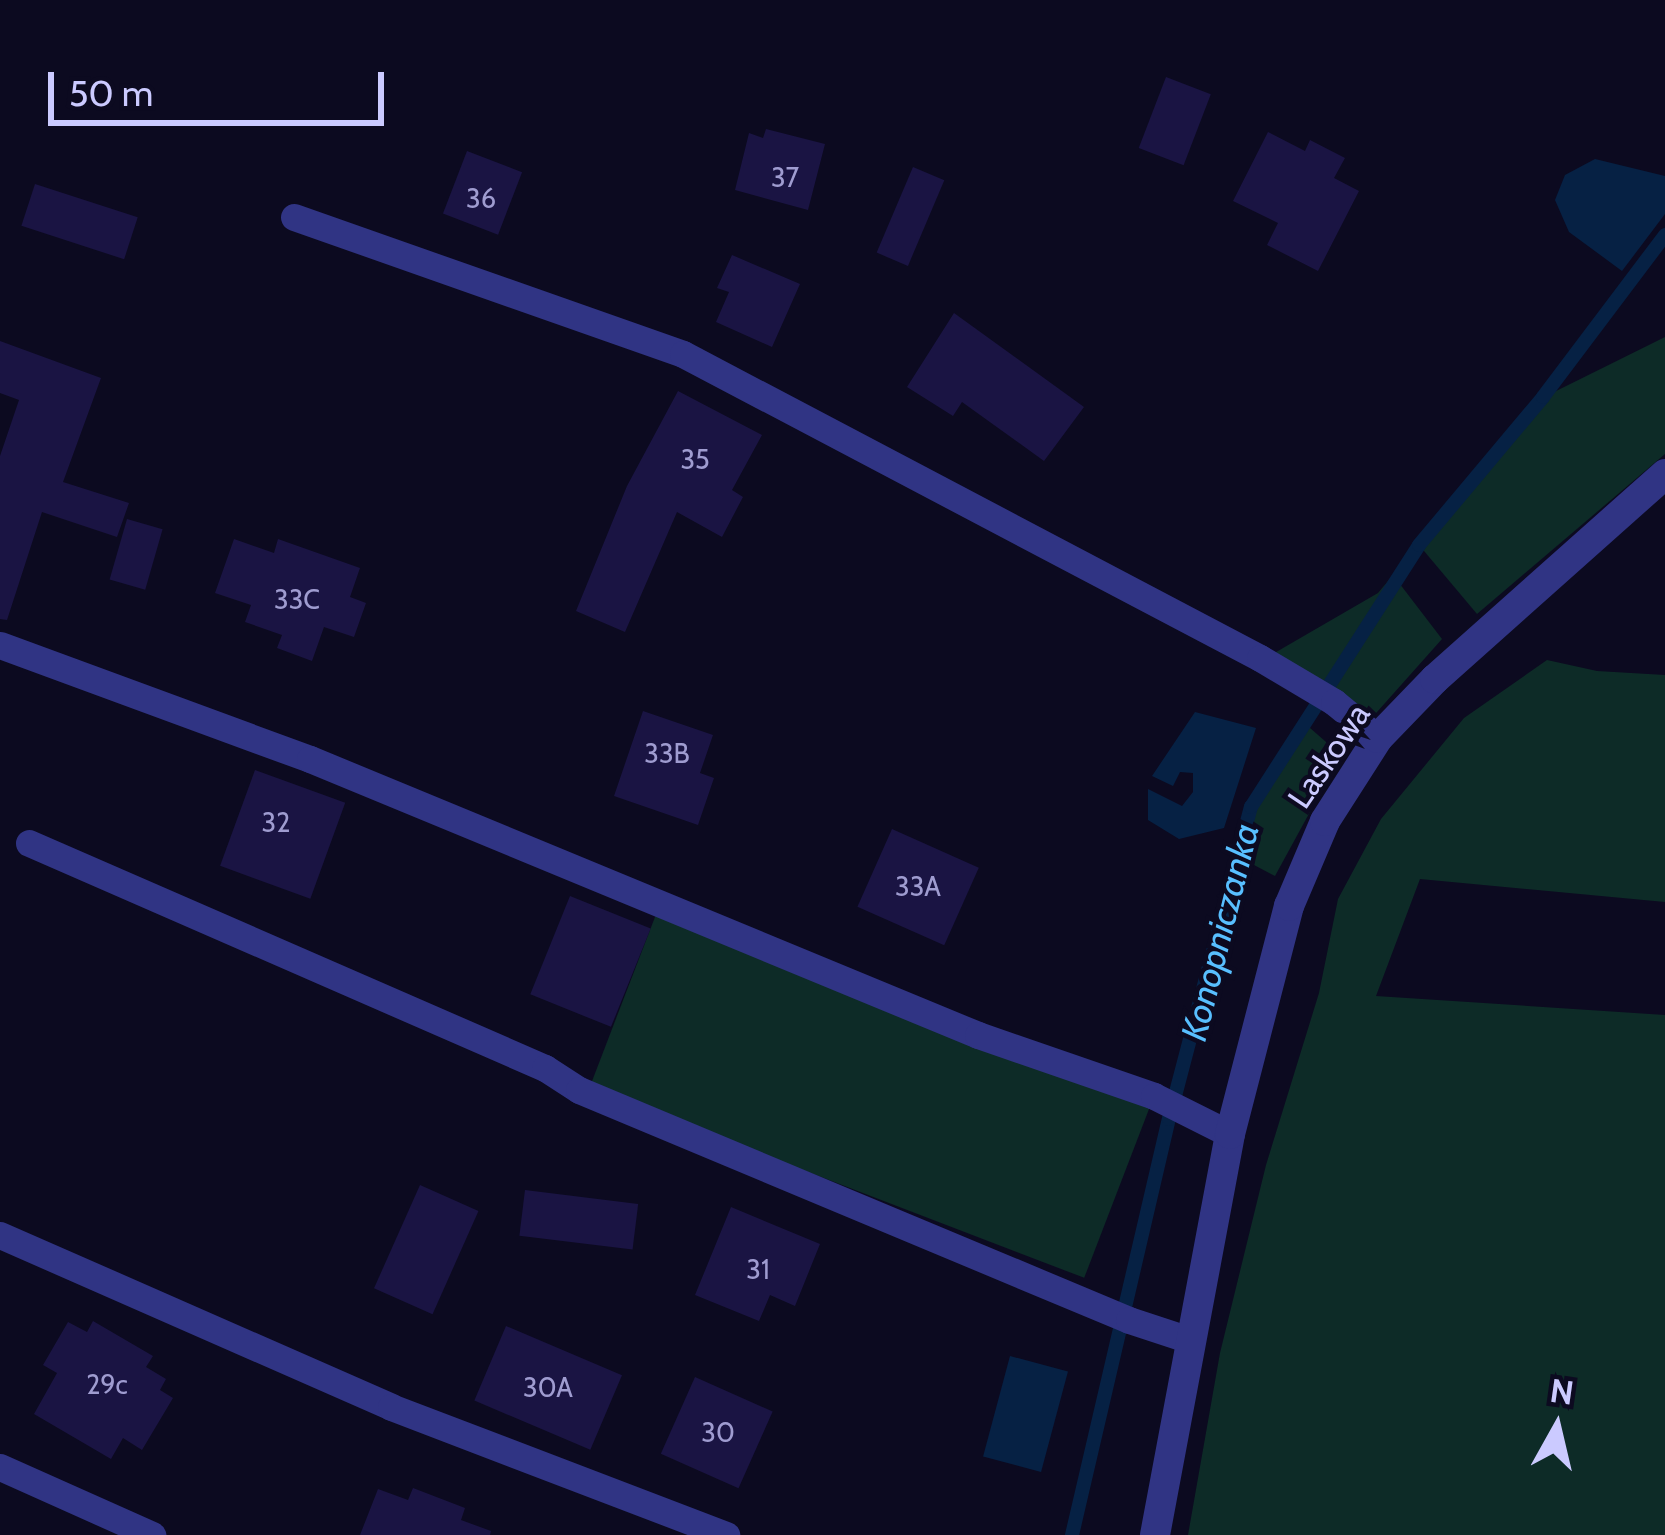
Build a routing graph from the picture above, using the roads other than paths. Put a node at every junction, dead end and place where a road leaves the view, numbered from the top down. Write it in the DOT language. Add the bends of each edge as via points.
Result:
graph roads {
  1 [pos="294,217"];
  2 [pos="1665,474"];
  3 [pos="0,645"];
  4 [pos="1378,738"];
  5 [pos="29,843"];
  6 [pos="1230,1134"];
  7 [pos="0,1235"];
  8 [pos="1190,1340"];
  9 [pos="0,1467"];
  10 [pos="152,1535"];
  11 [pos="726,1535"];
  12 [pos="1155,1535"];
  1 -- 4 [label="lane" via="682,354 1306,683"];
  2 -- 4 [label="street, Laskowa"];
  3 -- 6 [label="lane" via="310,759 978,1035 1154,1096"];
  4 -- 6 [label="street, Laskowa" via="1324,821 1288,906"];
  5 -- 8 [label="lane" via="545,1068 579,1090"];
  6 -- 8 [label="street, Laskowa"];
  7 -- 11 [label="lane" via="391,1407"];
  8 -- 12 [label="street, Laskowa"];
  9 -- 10 [label="lane"];
}
